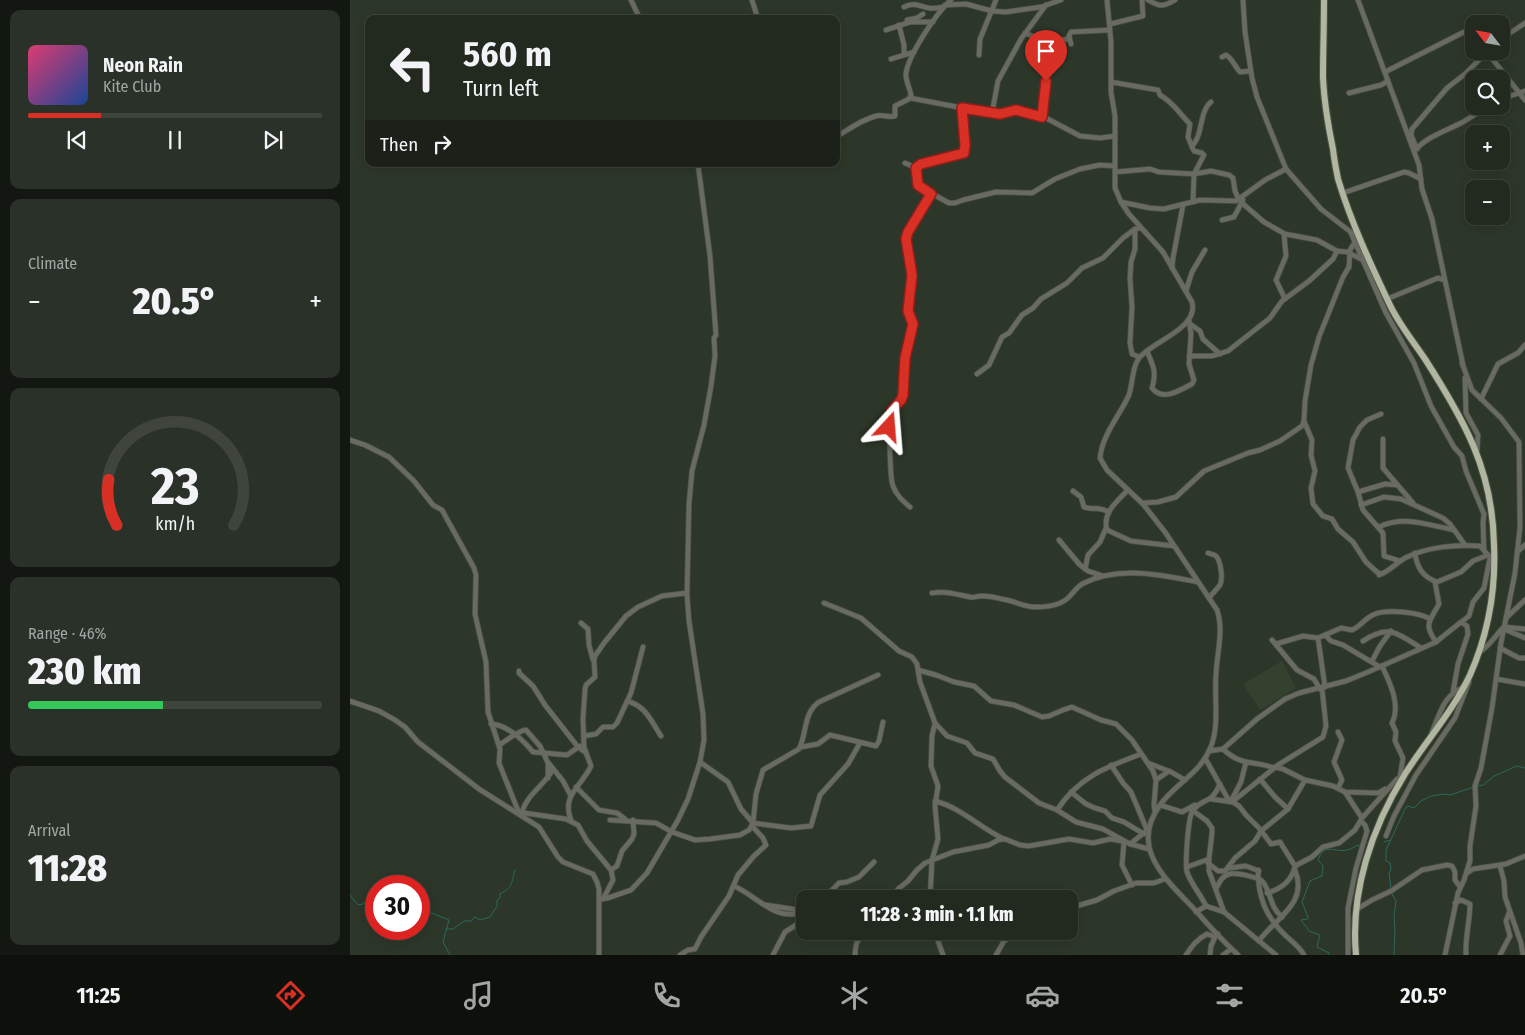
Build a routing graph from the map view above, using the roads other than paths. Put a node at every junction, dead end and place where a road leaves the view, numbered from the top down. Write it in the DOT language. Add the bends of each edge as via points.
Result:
graph roads {
  1 [pos="631,0"];
  2 [pos="752,0"];
  3 [pos="951,0"];
  4 [pos="996,0"];
  5 [pos="1061,0"];
  6 [pos="1107,0"];
  7 [pos="1142,0"];
  8 [pos="1148,0"];
  9 [pos="1175,0"];
  10 [pos="1243,0"];
  11 [pos="1324,0"];
  12 [pos="1358,0"];
  13 [pos="1046,5"];
  14 [pos="944,6"];
  15 [pos="904,8"];
  16 [pos="928,8"];
  17 [pos="992,11"];
  18 [pos="923,14"];
  19 [pos="638,15"];
  20 [pos="757,15"];
  21 [pos="924,21"];
  22 [pos="934,22"];
  23 [pos="907,23"];
  24 [pos="1525,23"];
  25 [pos="899,25"];
  26 [pos="1110,27"];
  27 [pos="886,30"];
  28 [pos="1465,32"];
  29 [pos="1025,34"];
  30 [pos="1510,34"];
  31 [pos="914,52"];
  32 [pos="904,54"];
  33 [pos="979,55"];
  34 [pos="1222,57"];
  35 [pos="891,59"];
  36 [pos="1479,60"];
  37 [pos="1494,60"];
  38 [pos="1250,70"];
  39 [pos="1385,72"];
  40 [pos="1046,81"];
  41 [pos="1388,81"];
  42 [pos="1110,82"];
  43 [pos="1522,91"];
  44 [pos="1349,93"];
  45 [pos="1510,96"];
  46 [pos="910,98"];
  47 [pos="1525,100"];
  48 [pos="1211,102"];
  49 [pos="962,108"];
  50 [pos="992,113"];
  51 [pos="1474,115"];
  52 [pos="1042,117"];
  53 [pos="840,134"];
  54 [pos="1115,136"];
  55 [pos="1192,147"];
  56 [pos="1416,151"];
  57 [pos="905,163"];
  58 [pos="698,167"];
  59 [pos="916,168"];
  60 [pos="1115,169"];
  61 [pos="1286,169"];
  62 [pos="1194,174"];
  63 [pos="1421,179"];
  64 [pos="1343,193"];
  65 [pos="931,194"];
  66 [pos="1242,200"];
  67 [pos="1121,202"];
  68 [pos="1193,202"];
  69 [pos="1183,205"];
  70 [pos="1222,220"];
  71 [pos="1141,228"];
  72 [pos="1135,229"];
  73 [pos="1284,234"];
  74 [pos="1357,239"];
  75 [pos="1205,250"];
  76 [pos="1336,251"];
  77 [pos="1350,254"];
  78 [pos="1363,260"];
  79 [pos="1172,268"];
  80 [pos="1444,280"];
  81 [pos="1186,291"];
  82 [pos="1285,299"];
  83 [pos="1388,299"];
  84 [pos="1190,321"];
  85 [pos="1525,345"];
  86 [pos="1147,351"];
  87 [pos="1220,354"];
  88 [pos="1189,356"];
  89 [pos="1139,357"];
  90 [pos="1462,363"];
  91 [pos="977,374"];
  92 [pos="1480,399"];
  93 [pos="1381,414"];
  94 [pos="1304,421"];
  95 [pos="1383,439"];
  96 [pos="350,440"];
  97 [pos="1477,453"];
  98 [pos="1397,485"];
  99 [pos="1128,490"];
  100 [pos="1073,491"];
  101 [pos="1358,492"];
  102 [pos="1142,503"];
  103 [pos="1361,505"];
  104 [pos="1414,505"];
  105 [pos="910,507"];
  106 [pos="1525,508"];
  107 [pos="1109,512"];
  108 [pos="1520,518"];
  109 [pos="1380,527"];
  110 [pos="1106,528"];
  111 [pos="1454,530"];
  112 [pos="1059,540"];
  113 [pos="1465,545"];
  114 [pos="1525,545"];
  115 [pos="1174,546"];
  116 [pos="1484,550"];
  117 [pos="1517,552"];
  118 [pos="1415,553"];
  119 [pos="1208,554"];
  120 [pos="1491,558"];
  121 [pos="1400,561"];
  122 [pos="1085,569"];
  123 [pos="1104,576"];
  124 [pos="1198,582"];
  125 [pos="1435,582"];
  126 [pos="687,593"];
  127 [pos="932,593"];
  128 [pos="1209,598"];
  129 [pos="1525,600"];
  130 [pos="824,604"];
  131 [pos="1506,618"];
  132 [pos="1430,619"];
  133 [pos="581,623"];
  134 [pos="1459,624"];
  135 [pos="1504,628"];
  136 [pos="1525,628"];
  137 [pos="1392,631"];
  138 [pos="1325,634"];
  139 [pos="1318,638"];
  140 [pos="1525,638"];
  141 [pos="1363,641"];
  142 [pos="1436,642"];
  143 [pos="643,647"];
  144 [pos="1421,648"];
  145 [pos="1500,648"];
  146 [pos="1479,652"];
  147 [pos="1525,658"];
  148 [pos="594,661"];
  149 [pos="1372,661"];
  150 [pos="1381,666"];
  151 [pos="519,670"];
  152 [pos="918,670"];
  153 [pos="1471,673"];
  154 [pos="878,675"];
  155 [pos="1496,679"];
  156 [pos="1525,684"];
  157 [pos="1464,686"];
  158 [pos="1322,688"];
  159 [pos="1454,692"];
  160 [pos="350,700"];
  161 [pos="627,701"];
  162 [pos="883,722"];
  163 [pos="935,723"];
  164 [pos="492,724"];
  165 [pos="1338,732"];
  166 [pos="516,736"];
  167 [pos="584,736"];
  168 [pos="661,736"];
  169 [pos="860,743"];
  170 [pos="499,745"];
  171 [pos="584,745"];
  172 [pos="1426,745"];
  173 [pos="578,747"];
  174 [pos="801,747"];
  175 [pos="1223,749"];
  176 [pos="1209,751"];
  177 [pos="544,753"];
  178 [pos="586,753"];
  179 [pos="1140,754"];
  180 [pos="1205,758"];
  181 [pos="700,762"];
  182 [pos="1146,762"];
  183 [pos="1246,762"];
  184 [pos="548,764"];
  185 [pos="1111,765"];
  186 [pos="1275,768"];
  187 [pos="554,769"];
  188 [pos="1169,771"];
  189 [pos="1401,777"];
  190 [pos="548,778"];
  191 [pos="1260,779"];
  192 [pos="1156,780"];
  193 [pos="1185,780"];
  194 [pos="1306,780"];
  195 [pos="1220,784"];
  196 [pos="576,787"];
  197 [pos="1338,788"];
  198 [pos="1071,792"];
  199 [pos="1345,792"];
  200 [pos="571,796"];
  201 [pos="1212,799"];
  202 [pos="936,801"];
  203 [pos="1231,801"];
  204 [pos="1202,803"];
  205 [pos="1160,805"];
  206 [pos="1288,809"];
  207 [pos="1058,810"];
  208 [pos="1192,810"];
  209 [pos="520,812"];
  210 [pos="1155,812"];
  211 [pos="571,820"];
  212 [pos="610,820"];
  213 [pos="626,820"];
  214 [pos="633,820"];
  215 [pos="1362,820"];
  216 [pos="752,824"];
  217 [pos="1147,830"];
  218 [pos="1261,831"];
  219 [pos="672,832"];
  220 [pos="1386,836"];
  221 [pos="1005,840"];
  222 [pos="1123,841"];
  223 [pos="1130,844"];
  224 [pos="1149,848"];
  225 [pos="1525,856"];
  226 [pos="932,860"];
  227 [pos="1208,861"];
  228 [pos="874,862"];
  229 [pos="1500,866"];
  230 [pos="1186,867"];
  231 [pos="1295,868"];
  232 [pos="1228,869"];
  233 [pos="611,870"];
  234 [pos="1466,874"];
  235 [pos="1166,879"];
  236 [pos="1260,880"];
  237 [pos="1132,885"];
  238 [pos="734,886"];
  239 [pos="1460,887"];
  240 [pos="1216,889"];
  241 [pos="832,890"];
  242 [pos="897,890"];
  243 [pos="930,890"];
  244 [pos="1267,892"];
  245 [pos="601,899"];
  246 [pos="1455,903"];
  247 [pos="1078,906"];
  248 [pos="1206,906"];
  249 [pos="796,909"];
  250 [pos="1357,909"];
  251 [pos="1196,912"];
  252 [pos="1224,912"];
  253 [pos="1509,913"];
  254 [pos="1282,917"];
  255 [pos="1276,923"];
  256 [pos="796,925"];
  257 [pos="1217,935"];
  258 [pos="858,940"];
  259 [pos="939,940"];
  260 [pos="1006,940"];
  261 [pos="1259,942"];
  262 [pos="1231,949"];
  263 [pos="599,955"];
  264 [pos="680,955"];
  265 [pos="773,955"];
  266 [pos="855,955"];
  267 [pos="943,955"];
  268 [pos="996,955"];
  269 [pos="1186,955"];
  270 [pos="1210,955"];
  271 [pos="1223,955"];
  272 [pos="1238,955"];
  273 [pos="1276,955"];
  274 [pos="1304,955"];
  275 [pos="1348,955"];
  276 [pos="1356,955"];
  277 [pos="1444,955"];
  278 [pos="1466,955"];
  279 [pos="1500,955"];
  280 [pos="1523,955"];
  1 -- 19 [label="street"];
  2 -- 20 [label="street"];
  3 -- 14 [label="street"];
  4 -- 17 [label="street"];
  5 -- 13 [label="street"];
  6 -- 26 [label="street"];
  7 -- 26 [label="street" via="1143,15"];
  8 -- 9 [label="street" via="1160,6"];
  10 -- 38 [label="street"];
  11 -- 64 [label="highway" via="1324,80 1328,122"];
  12 -- 39 [label="street"];
  13 -- 17 [label="street" via="1006,12"];
  13 -- 29 [label="street"];
  14 -- 16 [label="street"];
  14 -- 17 [label="street" via="966,4"];
  14 -- 22 [label="street"];
  15 -- 16 [label="street" via="914,4"];
  16 -- 18 [label="street"];
  17 -- 33 [label="street" via="980,39"];
  18 -- 21 [label="street"];
  18 -- 23 [label="street" via="907,20"];
  21 -- 22 [label="street"];
  21 -- 23 [label="street"];
  22 -- 31 [label="street"];
  23 -- 25 [label="street"];
  24 -- 30 [label="street"];
  25 -- 27 [label="street"];
  25 -- 32 [label="street"];
  26 -- 40 [label="street" via="1071,32 1070,42 1061,40 1056,44 1056,58"];
  26 -- 42 [label="street"];
  28 -- 39 [label="street"];
  29 -- 40 [label="street" via="1037,38 1044,45"];
  29 -- 50 [label="street" via="998,81"];
  31 -- 32 [label="street"];
  31 -- 46 [label="street" via="906,74"];
  32 -- 35 [label="street"];
  34 -- 38 [label="street" via="1229,57 1240,72"];
  36 -- 56 [label="street" via="1447,88 1412,129"];
  37 -- 43 [label="street"];
  38 -- 61 [label="street" via="1257,98"];
  39 -- 41 [label="street"];
  40 -- 52 [label="street"];
  41 -- 44 [label="street"];
  41 -- 56 [label="street"];
  42 -- 54 [label="street"];
  42 -- 55 [label="street" via="1158,90 1190,124 1188,137"];
  43 -- 45 [label="street"];
  43 -- 47 [label="street"];
  46 -- 49 [label="street"];
  46 -- 53 [label="street" via="895,106 894,117 881,115 868,119"];
  48 -- 55 [label="street"];
  49 -- 50 [label="street"];
  49 -- 59 [label="street" via="964,153"];
  50 -- 52 [label="street" via="1014,110"];
  51 -- 56 [label="street" via="1424,142"];
  52 -- 54 [label="street" via="1080,136"];
  54 -- 60 [label="street"];
  55 -- 62 [label="street" via="1204,155"];
  56 -- 63 [label="street"];
  57 -- 59 [label="street"];
  58 -- 126 [label="street" via="716,335 707,409 692,471"];
  59 -- 65 [label="street" via="918,185"];
  60 -- 62 [label="street"];
  60 -- 65 [label="street" via="1100,165 1080,169 1032,193 996,192 953,204"];
  60 -- 67 [label="street" via="1115,188"];
  61 -- 66 [label="street" via="1266,180"];
  61 -- 74 [label="street" via="1316,205"];
  62 -- 66 [label="street" via="1211,171 1230,175 1236,194"];
  62 -- 68 [label="street"];
  63 -- 64 [label="street" via="1404,172"];
  63 -- 80 [label="street"];
  64 -- 74 [label="highway"];
  65 -- 105 [label="street" via="907,237 912,275 908,311 913,324 905,358 903,395 892,410 889,427 892,486"];
  66 -- 68 [label="street"];
  66 -- 70 [label="street" via="1234,217"];
  66 -- 73 [label="street" via="1264,222"];
  67 -- 69 [label="street" via="1157,209"];
  67 -- 71 [label="street"];
  68 -- 69 [label="street"];
  69 -- 79 [label="street"];
  71 -- 72 [label="street"];
  71 -- 79 [label="street" via="1163,252"];
  72 -- 89 [label="street" via="1130,270 1130,343 1132,354"];
  72 -- 91 [label="street" via="1103,258 1082,268 1068,282 1041,298 1003,336 989,364"];
  73 -- 76 [label="street" via="1317,240"];
  73 -- 82 [label="street" via="1286,256 1276,280"];
  74 -- 77 [label="street"];
  74 -- 78 [label="street"];
  74 -- 83 [label="highway"];
  75 -- 81 [label="street" via="1192,272"];
  76 -- 77 [label="street"];
  76 -- 82 [label="street" via="1333,259"];
  77 -- 78 [label="street"];
  77 -- 94 [label="street" via="1349,267 1321,330 1312,360"];
  78 -- 116 [label="street" via="1386,313 1414,363 1431,406 1462,456 1484,514"];
  79 -- 81 [label="street"];
  80 -- 83 [label="street" via="1438,278"];
  80 -- 90 [label="street"];
  81 -- 84 [label="street" via="1193,306"];
  82 -- 87 [label="street" via="1266,321"];
  83 -- 97 [label="highway" via="1450,397"];
  84 -- 86 [label="street"];
  84 -- 87 [label="street"];
  84 -- 88 [label="street"];
  85 -- 92 [label="street" via="1518,353 1498,364"];
  86 -- 88 [label="street" via="1154,366 1152,389 1166,395 1193,382"];
  86 -- 89 [label="street"];
  87 -- 88 [label="street"];
  89 -- 99 [label="street" via="1130,392 1100,450 1105,468"];
  90 -- 92 [label="street" via="1469,385"];
  90 -- 97 [label="street" via="1466,381 1466,413 1478,435"];
  92 -- 108 [label="street" via="1501,418 1519,442"];
  93 -- 101 [label="street" via="1366,420 1354,440 1348,468"];
  94 -- 102 [label="street" via="1299,429 1280,442 1204,471 1176,497"];
  94 -- 121 [label="street" via="1312,440 1315,471 1311,491 1314,507 1323,516 1332,518 1380,575"];
  95 -- 98 [label="street" via="1382,466"];
  96 -- 164 [label="street" via="384,454 409,476 433,505 442,510 474,568 475,614 486,662 488,712"];
  97 -- 120 [label="highway" via="1490,500 1493,524"];
  98 -- 101 [label="street" via="1385,484"];
  98 -- 104 [label="street"];
  99 -- 102 [label="street"];
  99 -- 107 [label="street"];
  100 -- 107 [label="street" via="1081,497 1084,507 1099,507"];
  101 -- 103 [label="street"];
  102 -- 115 [label="street"];
  103 -- 104 [label="street" via="1389,497"];
  103 -- 109 [label="street" via="1362,510"];
  104 -- 111 [label="street" via="1443,518"];
  106 -- 108 [label="street"];
  107 -- 110 [label="street"];
  108 -- 117 [label="street"];
  109 -- 111 [label="street" via="1391,522 1408,521"];
  109 -- 121 [label="street" via="1384,556"];
  110 -- 115 [label="street" via="1131,541"];
  110 -- 122 [label="street" via="1100,542 1088,555"];
  111 -- 113 [label="street"];
  112 -- 122 [label="street"];
  113 -- 116 [label="street" via="1480,546"];
  113 -- 118 [label="street"];
  114 -- 117 [label="street"];
  115 -- 124 [label="street"];
  116 -- 120 [label="street"];
  117 -- 131 [label="street"];
  118 -- 121 [label="street"];
  118 -- 125 [label="street" via="1422,574"];
  119 -- 128 [label="street" via="1218,558 1221,580"];
  120 -- 125 [label="street" via="1474,561 1457,574"];
  120 -- 134 [label="street" via="1484,588 1473,602 1468,616"];
  120 -- 146 [label="highway" via="1492,597"];
  122 -- 123 [label="street"];
  123 -- 124 [label="street" via="1128,572"];
  123 -- 127 [label="street" via="1082,584 1065,601 1036,608 984,596"];
  124 -- 128 [label="street"];
  125 -- 132 [label="street" via="1439,604"];
  126 -- 148 [label="street" via="662,596 632,610 604,643"];
  126 -- 181 [label="street" via="703,714 704,740"];
  128 -- 176 [label="street" via="1218,612 1220,624 1215,728"];
  129 -- 131 [label="street"];
  130 -- 152 [label="street" via="861,618 899,651 912,657"];
  131 -- 135 [label="street"];
  132 -- 138 [label="street" via="1411,612 1379,613 1355,629 1337,628"];
  132 -- 142 [label="street" via="1429,631"];
  133 -- 148 [label="street" via="588,629"];
  134 -- 142 [label="street"];
  134 -- 159 [label="street" via="1467,626 1468,634 1458,664"];
  135 -- 136 [label="street"];
  135 -- 140 [label="street"];
  135 -- 145 [label="street"];
  135 -- 146 [label="street"];
  137 -- 141 [label="street" via="1378,633"];
  137 -- 144 [label="street"];
  137 -- 149 [label="street"];
  138 -- 139 [label="street"];
  138 -- 149 [label="street" via="1331,642"];
  139 -- 158 [label="street"];
  139 -- 158 [label="street" via="1303,636 1274,642 1297,670 1314,679"];
  142 -- 150 [label="street"];
  143 -- 161 [label="street"];
  145 -- 147 [label="street"];
  145 -- 155 [label="street"];
  146 -- 153 [label="highway"];
  148 -- 167 [label="street" via="595,677 585,689"];
  149 -- 150 [label="street"];
  150 -- 158 [label="street"];
  150 -- 189 [label="street" via="1390,683 1396,708 1392,723 1395,741 1403,758"];
  151 -- 173 [label="street"];
  152 -- 163 [label="street"];
  152 -- 179 [label="street" via="972,686 991,701 1014,705 1042,717 1069,707 1086,712 1118,725 1136,744"];
  153 -- 157 [label="highway"];
  153 -- 220 [label="street" via="1455,718 1416,776"];
  154 -- 174 [label="street" via="814,706 805,725"];
  155 -- 156 [label="street"];
  155 -- 234 [label="street" via="1475,786 1476,806"];
  157 -- 159 [label="street"];
  157 -- 172 [label="highway"];
  158 -- 175 [label="street" via="1293,695 1276,704"];
  158 -- 186 [label="street" via="1326,726 1323,737"];
  159 -- 172 [label="street" via="1443,704"];
  160 -- 209 [label="street" via="395,720 478,789"];
  161 -- 167 [label="street" via="613,727 601,728 596,734"];
  161 -- 168 [label="street" via="648,714"];
  162 -- 169 [label="street" via="878,744"];
  163 -- 202 [label="street" via="932,766 938,786"];
  163 -- 207 [label="street" via="947,736 967,743 975,753 993,759 1000,771 1039,803"];
  164 -- 166 [label="street" via="503,726"];
  164 -- 170 [label="street"];
  165 -- 197 [label="street" via="1342,740 1334,762 1342,784"];
  166 -- 170 [label="street"];
  166 -- 177 [label="street" via="532,752"];
  166 -- 177 [label="street" via="526,730"];
  167 -- 171 [label="street"];
  169 -- 174 [label="street" via="830,735 818,744"];
  169 -- 216 [label="street" via="848,764 820,795 811,826 791,828"];
  170 -- 209 [label="street" via="499,763"];
  171 -- 173 [label="street"];
  171 -- 178 [label="street"];
  172 -- 189 [label="highway"];
  173 -- 177 [label="street" via="567,755"];
  173 -- 178 [label="street"];
  174 -- 216 [label="street" via="763,770"];
  175 -- 176 [label="street"];
  175 -- 183 [label="street"];
  176 -- 180 [label="street"];
  177 -- 184 [label="street"];
  178 -- 196 [label="street" via="591,766"];
  179 -- 182 [label="street"];
  179 -- 185 [label="street"];
  180 -- 193 [label="street"];
  180 -- 195 [label="street"];
  181 -- 216 [label="street" via="728,782"];
  181 -- 219 [label="street" via="688,799"];
  182 -- 188 [label="street"];
  182 -- 192 [label="street"];
  183 -- 186 [label="street"];
  183 -- 203 [label="street" via="1241,782"];
  184 -- 187 [label="street"];
  184 -- 190 [label="street"];
  185 -- 198 [label="street"];
  185 -- 217 [label="street" via="1131,792"];
  186 -- 191 [label="street"];
  186 -- 194 [label="street"];
  187 -- 190 [label="street"];
  187 -- 200 [label="street"];
  188 -- 192 [label="street"];
  188 -- 193 [label="street"];
  189 -- 199 [label="street" via="1378,793"];
  189 -- 215 [label="street"];
  189 -- 250 [label="highway" via="1371,845"];
  190 -- 209 [label="street"];
  191 -- 203 [label="street"];
  191 -- 206 [label="street"];
  192 -- 210 [label="street"];
  193 -- 205 [label="street"];
  194 -- 197 [label="street"];
  194 -- 206 [label="street"];
  195 -- 201 [label="street"];
  195 -- 203 [label="street"];
  196 -- 200 [label="street"];
  196 -- 213 [label="street" via="599,810 617,813"];
  197 -- 199 [label="street"];
  198 -- 207 [label="street"];
  198 -- 217 [label="street" via="1112,818"];
  199 -- 215 [label="street"];
  200 -- 211 [label="street" via="568,811"];
  201 -- 203 [label="street"];
  201 -- 204 [label="street"];
  202 -- 221 [label="street" via="962,812"];
  202 -- 226 [label="street" via="938,839"];
  203 -- 218 [label="street"];
  204 -- 205 [label="street" via="1182,812"];
  204 -- 208 [label="street"];
  205 -- 210 [label="street"];
  206 -- 218 [label="street"];
  207 -- 222 [label="street" via="1076,822 1103,829"];
  208 -- 227 [label="street" via="1212,828"];
  208 -- 230 [label="street" via="1188,821"];
  209 -- 211 [label="street"];
  209 -- 245 [label="street" via="539,827 558,857 593,874"];
  210 -- 217 [label="street"];
  211 -- 233 [label="street"];
  212 -- 213 [label="street"];
  213 -- 214 [label="street"];
  214 -- 219 [label="street" via="661,825"];
  214 -- 233 [label="street" via="632,839 622,851 617,866"];
  215 -- 231 [label="street" via="1339,843 1323,847"];
  215 -- 275 [label="street" via="1367,832 1348,908"];
  216 -- 219 [label="street" via="740,835 702,840"];
  216 -- 238 [label="street" via="766,845 740,872"];
  217 -- 223 [label="street"];
  217 -- 224 [label="street"];
  218 -- 231 [label="street" via="1271,844 1280,842"];
  218 -- 232 [label="street"];
  219 -- 245 [label="street" via="639,883 631,890"];
  221 -- 222 [label="street" via="1029,846 1069,838 1093,843 1110,839"];
  221 -- 226 [label="street"];
  222 -- 223 [label="street"];
  222 -- 237 [label="street" via="1122,865"];
  223 -- 224 [label="street"];
  224 -- 235 [label="street"];
  225 -- 229 [label="street"];
  226 -- 242 [label="street" via="920,866"];
  226 -- 243 [label="street"];
  227 -- 230 [label="street"];
  227 -- 232 [label="street" via="1218,870"];
  227 -- 240 [label="street" via="1210,878"];
  228 -- 241 [label="street" via="859,877 839,883"];
  229 -- 234 [label="street"];
  229 -- 253 [label="street"];
  230 -- 248 [label="street"];
  231 -- 244 [label="street" via="1283,886"];
  231 -- 254 [label="street" via="1298,881 1296,896"];
  232 -- 236 [label="street" via="1241,865 1258,870"];
  233 -- 245 [label="street" via="613,880"];
  234 -- 239 [label="street"];
  235 -- 237 [label="street"];
  235 -- 251 [label="street"];
  236 -- 240 [label="street" via="1231,873"];
  236 -- 244 [label="street"];
  236 -- 255 [label="street" via="1260,896"];
  237 -- 247 [label="street"];
  238 -- 249 [label="street" via="765,904"];
  238 -- 264 [label="street" via="700,936 695,949"];
  239 -- 246 [label="street"];
  239 -- 250 [label="street" via="1454,880 1452,866 1442,866 1415,874"];
  240 -- 252 [label="street"];
  244 -- 254 [label="street" via="1274,909"];
  245 -- 263 [label="street"];
  246 -- 277 [label="street"];
  246 -- 278 [label="street" via="1461,900 1470,904"];
  248 -- 251 [label="street"];
  248 -- 252 [label="street"];
  250 -- 276 [label="highway"];
  251 -- 257 [label="street"];
  252 -- 261 [label="street"];
  253 -- 279 [label="street" via="1506,920 1510,936"];
  253 -- 280 [label="street"];
  254 -- 255 [label="street"];
  255 -- 261 [label="street"];
  255 -- 274 [label="street"];
  256 -- 265 [label="street" via="785,932"];
  257 -- 262 [label="street"];
  257 -- 269 [label="street" via="1203,936"];
  257 -- 270 [label="street"];
  258 -- 266 [label="street"];
  259 -- 267 [label="street"];
  260 -- 268 [label="street"];
  261 -- 273 [label="street"];
  262 -- 271 [label="street"];
  262 -- 272 [label="street"];
}
